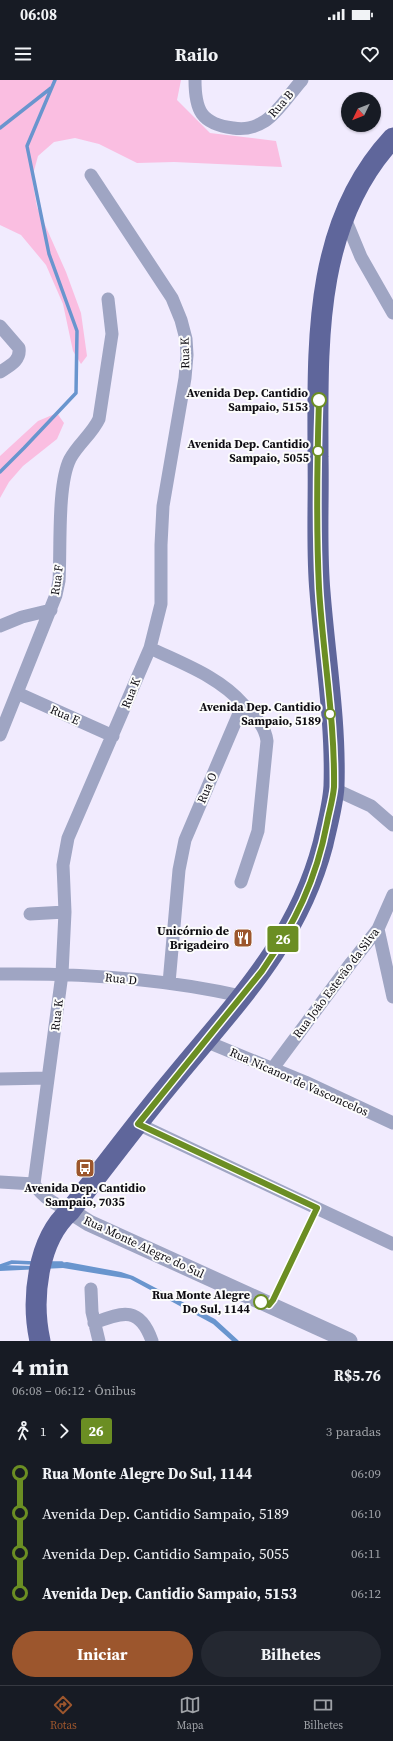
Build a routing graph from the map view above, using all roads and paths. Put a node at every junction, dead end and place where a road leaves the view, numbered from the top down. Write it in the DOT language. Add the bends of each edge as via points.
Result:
graph roads {
  1 [pos="195,80"];
  2 [pos="302,80"];
  3 [pos="393,138"];
  4 [pos="92,174"];
  5 [pos="344,216"];
  6 [pos="336,238"];
  7 [pos="361,257"];
  8 [pos="108,299"];
  9 [pos="393,313"];
  10 [pos="0,326"];
  11 [pos="0,372"];
  12 [pos="51,610"];
  13 [pos="0,626"];
  14 [pos="150,648"];
  15 [pos="17,693"];
  16 [pos="242,704"];
  17 [pos="0,735"];
  18 [pos="113,736"];
  19 [pos="334,789"];
  20 [pos="393,825"];
  21 [pos="241,882"];
  22 [pos="393,895"];
  23 [pos="65,912"];
  24 [pos="30,914"];
  25 [pos="378,929"];
  26 [pos="0,974"];
  27 [pos="62,974"];
  28 [pos="169,983"];
  29 [pos="241,996"];
  30 [pos="393,997"];
  31 [pos="205,1041"];
  32 [pos="273,1068"];
  33 [pos="48,1078"];
  34 [pos="0,1079"];
  35 [pos="393,1123"];
  36 [pos="138,1124"];
  37 [pos="0,1182"];
  38 [pos="34,1184"];
  39 [pos="317,1208"];
  40 [pos="70,1211"];
  41 [pos="393,1244"];
  42 [pos="91,1289"];
  43 [pos="269,1305"];
  44 [pos="94,1323"];
  45 [pos="40,1341"];
  46 [pos="99,1341"];
  47 [pos="152,1341"];
  48 [pos="349,1341"];
  1 -- 2 [label="street, Rua B" via="195,98 207,120 215,125 244,130 254,128 267,120"];
  3 -- 5 [label="main road" via="366,172"];
  4 -- 14 [label="street, Rua K" via="172,298 182,320 186,339 185,378 161,526 161,604"];
  5 -- 6 [label="main road"];
  5 -- 7 [label="street"];
  6 -- 7 [label="street" via="354,249"];
  6 -- 19 [label="main road" via="323,295 318,418 319,588 332,735"];
  7 -- 9 [label="street"];
  8 -- 12 [label="street, Rua F" via="112,334 100,411 96,425 70,459 66,471 63,486 59,581"];
  10 -- 11 [label="street" via="19,348 20,353 16,361"];
  12 -- 13 [label="street" via="22,617"];
  12 -- 15 [label="street, Rua F"];
  14 -- 16 [label="street" via="215,680 235,695"];
  14 -- 18 [label="street, Rua K"];
  15 -- 17 [label="street, Rua F"];
  15 -- 18 [label="street, Rua E"];
  16 -- 21 [label="street" via="261,724 266,732 267,741 258,831"];
  16 -- 28 [label="street, Rua O" via="185,840 179,870"];
  18 -- 23 [label="street, Rua K" via="68,838 63,864"];
  19 -- 20 [label="street" via="371,806"];
  19 -- 29 [label="main road" via="313,879 299,912 262,971"];
  22 -- 25 [label="street, Rua João Estevão da Silva"];
  23 -- 24 [label="street"];
  23 -- 27 [label="street, Rua K"];
  25 -- 30 [label="street"];
  25 -- 32 [label="street, Rua João Estevão da Silva"];
  26 -- 27 [label="street, Rua D"];
  27 -- 28 [label="street, Rua D"];
  27 -- 33 [label="street, Rua K"];
  28 -- 29 [label="street, Rua D"];
  29 -- 31 [label="main road"];
  31 -- 32 [label="street, Rua Nicanor de Vasconcelos"];
  31 -- 36 [label="main road"];
  32 -- 35 [label="street, Rua Nicanor de Vasconcelos"];
  33 -- 34 [label="street"];
  33 -- 38 [label="street, Rua K"];
  36 -- 39 [label="street"];
  36 -- 40 [label="main road"];
  37 -- 38 [label="street"];
  38 -- 40 [label="street" via="52,1203"];
  39 -- 41 [label="street"];
  39 -- 43 [label="lane"];
  40 -- 43 [label="street, Rua Monte Alegre do Sul" via="89,1223"];
  40 -- 45 [label="main road" via="60,1220 39,1271 36,1307"];
  42 -- 44 [label="street"];
  43 -- 48 [label="street, Rua Monte Alegre do Sul"];
  44 -- 46 [label="street"];
  44 -- 47 [label="street" via="127,1315 134,1316 144,1323"];
}
